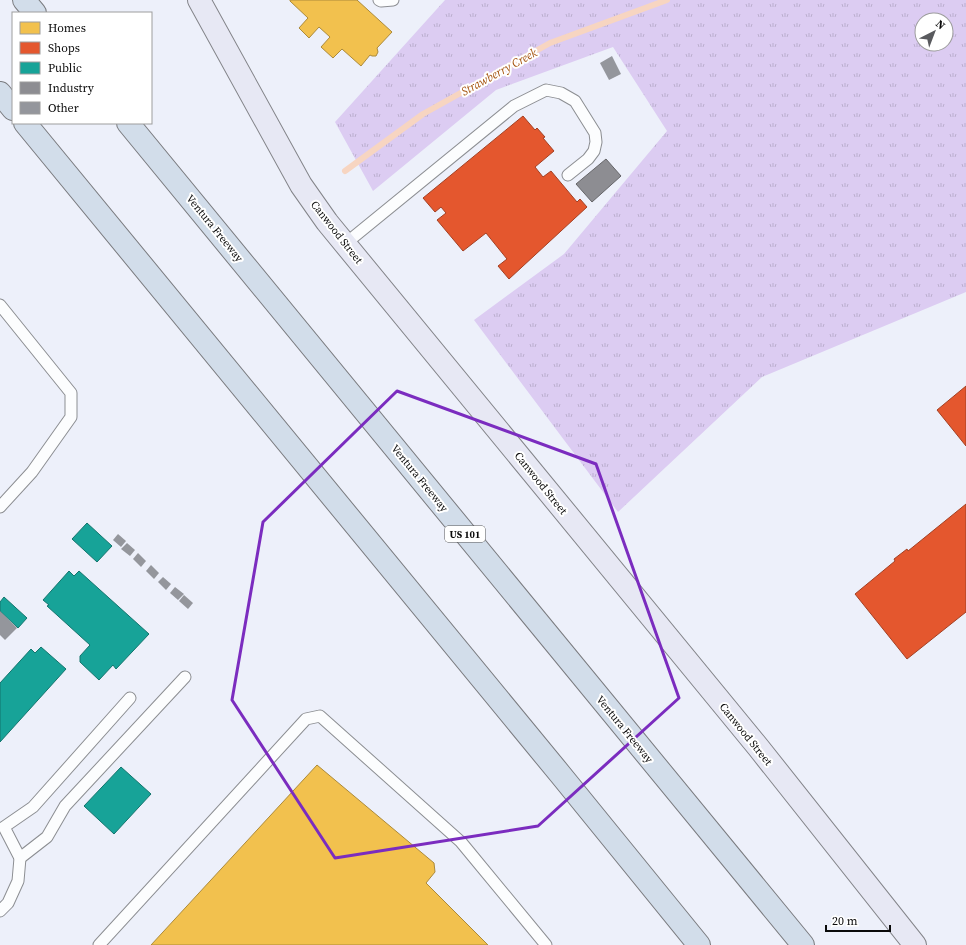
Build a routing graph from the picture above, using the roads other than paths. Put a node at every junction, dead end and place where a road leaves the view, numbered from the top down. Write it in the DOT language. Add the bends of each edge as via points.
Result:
graph roads {
  1 [pos="24,0"];
  2 [pos="200,0"];
  3 [pos="379,0"];
  4 [pos="393,0"];
  5 [pos="34,12"];
  6 [pos="0,93"];
  7 [pos="12,108"];
  8 [pos="26,124"];
  9 [pos="129,124"];
  10 [pos="568,174"];
  11 [pos="346,244"];
  12 [pos="0,305"];
  13 [pos="0,507"];
  14 [pos="185,677"];
  15 [pos="130,698"];
  16 [pos="20,858"];
  17 [pos="0,911"];
  18 [pos="99,945"];
  19 [pos="546,945"];
  20 [pos="699,945"];
  21 [pos="803,945"];
  22 [pos="915,945"];
  1 -- 5 [label="highway"];
  2 -- 11 [label="street, Canwood Street" via="301,185"];
  3 -- 4 [label="lane"];
  6 -- 7 [label="highway"];
  8 -- 20 [label="highway"];
  9 -- 21 [label="highway, Ventura Freeway / US 101"];
  10 -- 11 [label="lane" via="588,159 594,151 595,133 574,101 561,93 546,90 514,106"];
  11 -- 22 [label="street, Canwood Street" via="758,747"];
  12 -- 13 [label="lane" via="71,393 71,417 32,472"];
  14 -- 16 [label="lane" via="65,806 47,838"];
  15 -- 16 [label="lane" via="33,807 4,827"];
  16 -- 17 [label="lane" via="18,880 8,903"];
  18 -- 19 [label="lane" via="306,719 320,716 461,842"];
}
